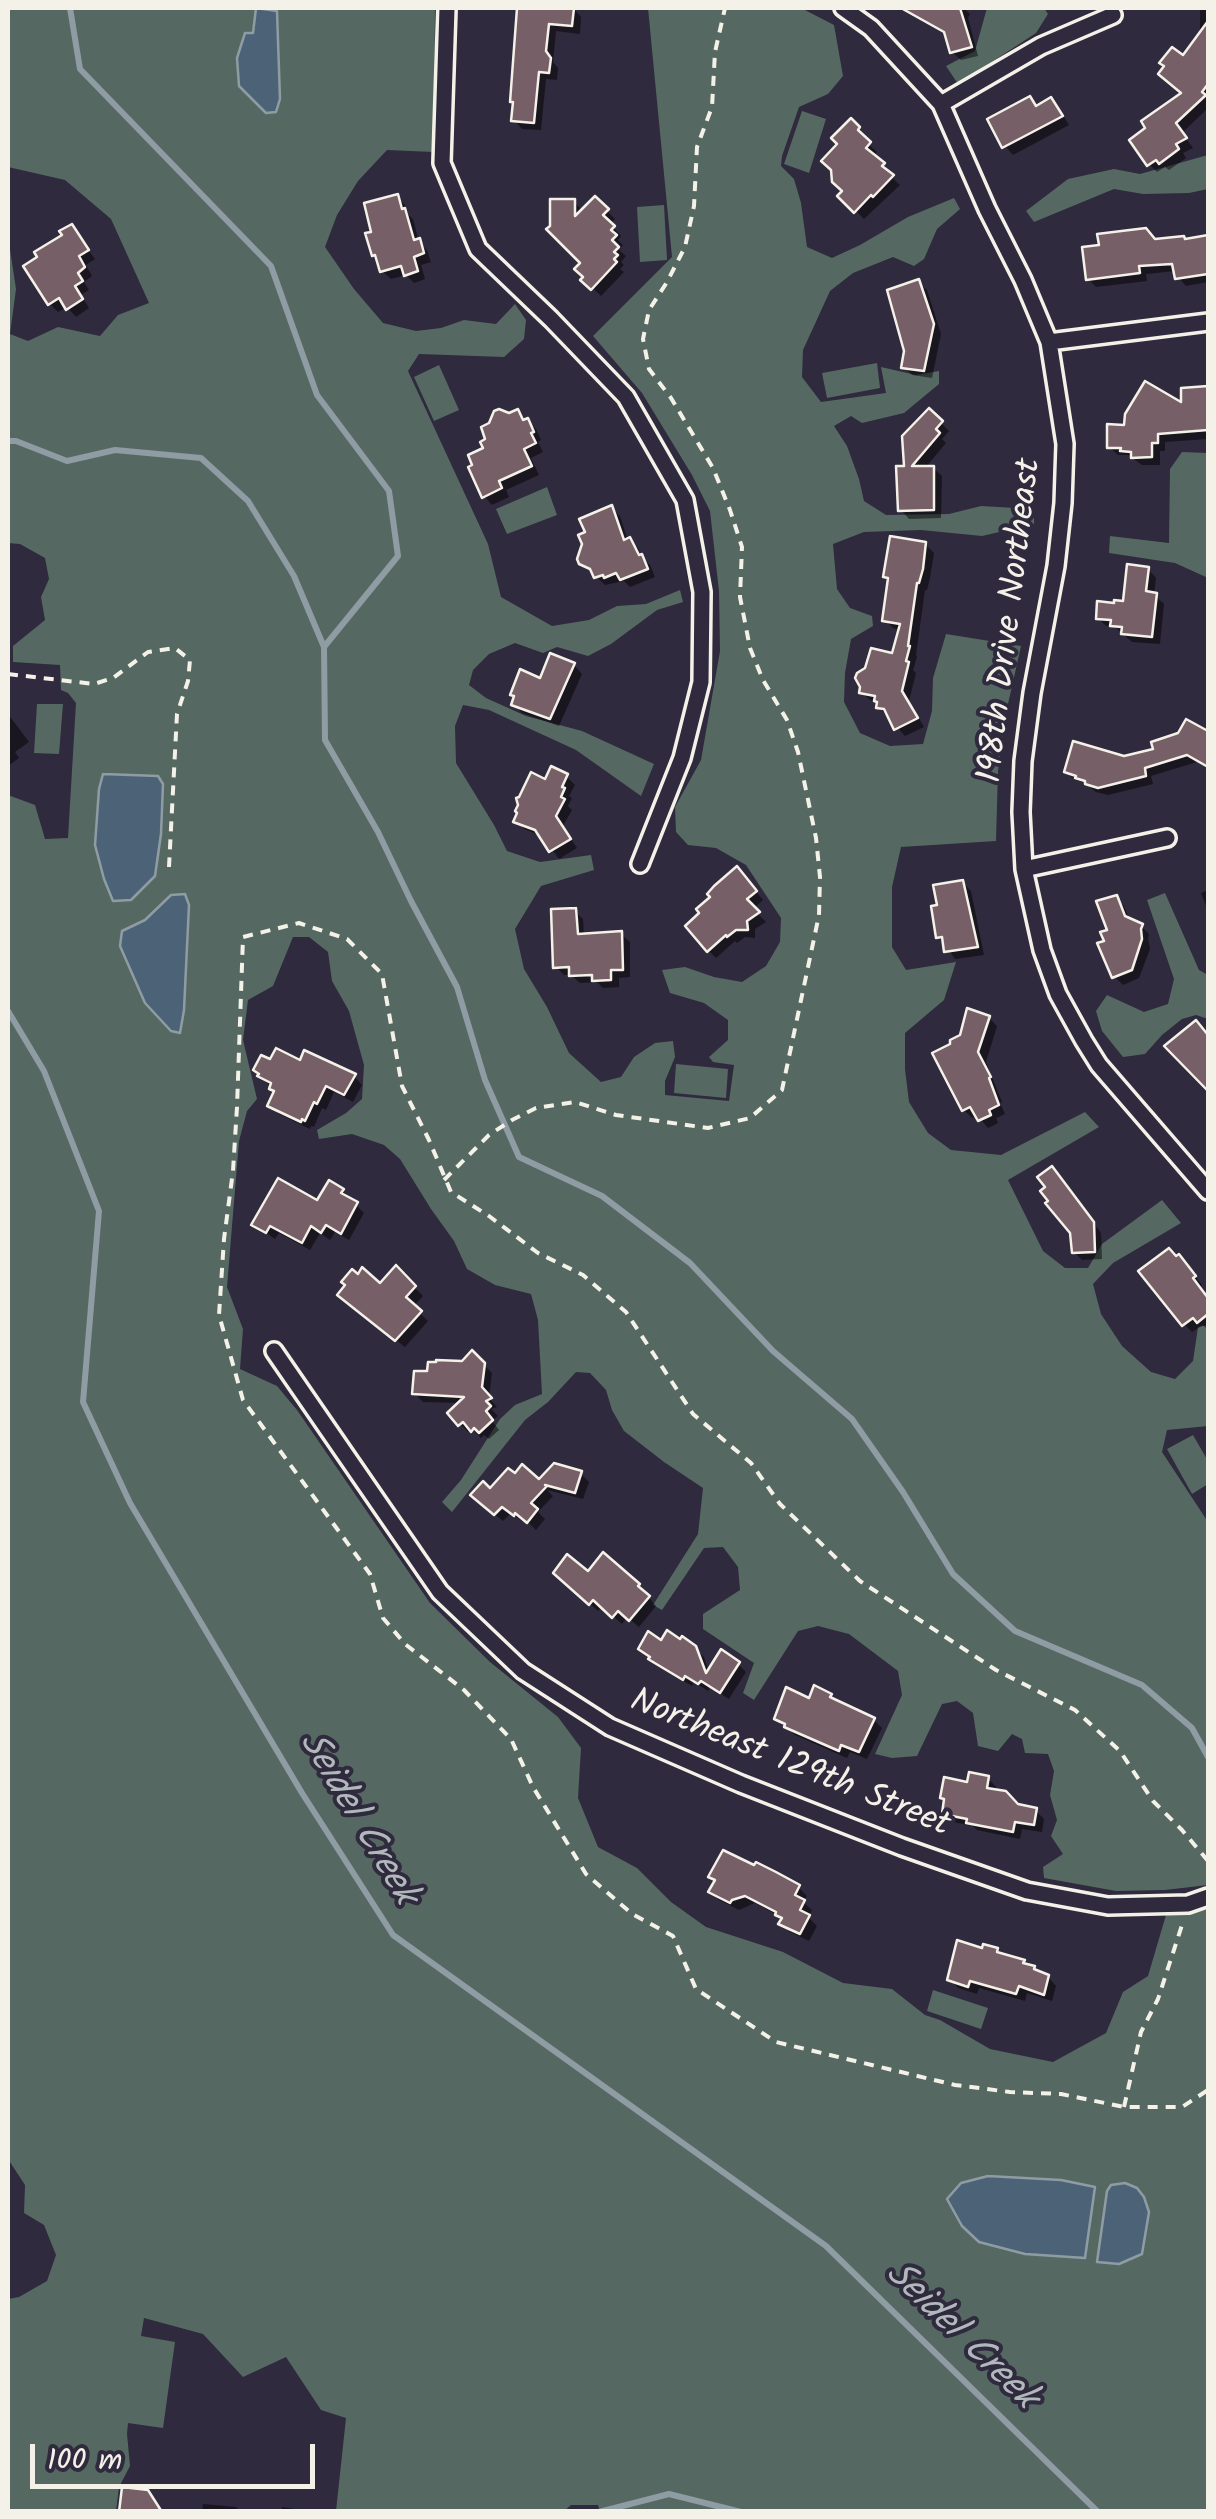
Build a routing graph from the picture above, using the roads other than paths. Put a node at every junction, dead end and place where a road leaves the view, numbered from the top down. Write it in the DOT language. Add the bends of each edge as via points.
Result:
graph roads {
  1 [pos="447,8"];
  2 [pos="843,8"];
  3 [pos="1113,14"];
  4 [pos="942,104"];
  5 [pos="1208,322"];
  6 [pos="1049,342"];
  7 [pos="1167,838"];
  8 [pos="640,864"];
  9 [pos="1024,870"];
  10 [pos="1208,1190"];
  11 [pos="274,1351"];
  12 [pos="1208,1897"];
  1 -- 8 [label="street" via="442,163 478,249 626,397 685,500 702,592 701,682 682,758"];
  2 -- 4 [label="street, 198th Drive Northeast" via="871,28"];
  3 -- 4 [label="street"];
  4 -- 6 [label="street, 198th Drive Northeast"];
  5 -- 6 [label="street"];
  6 -- 9 [label="street, 198th Drive Northeast" via="1066,444 1064,503 1023,762"];
  7 -- 9 [label="street"];
  9 -- 10 [label="street, 198th Drive Northeast" via="1042,950 1084,1041"];
  11 -- 12 [label="street, Northeast 129th Street" via="440,1592 524,1671 610,1727 741,1784 1027,1891 1108,1906 1188,1904"];
}
